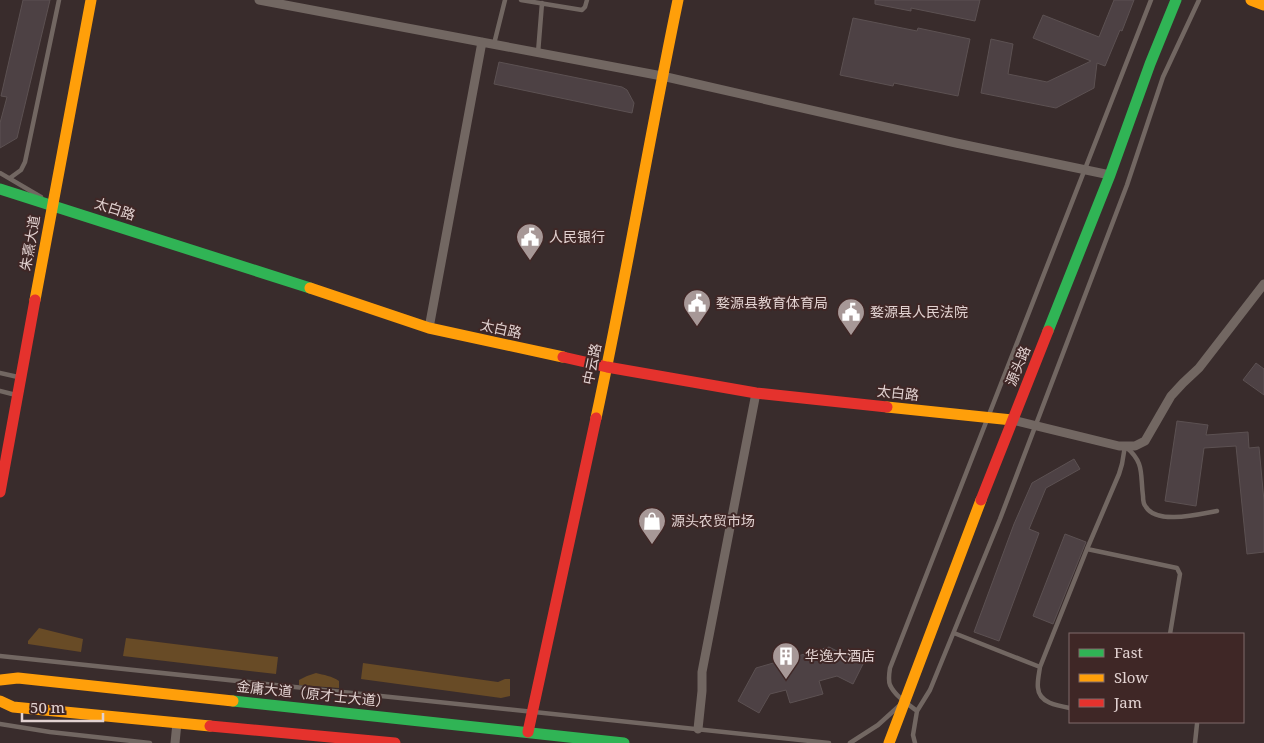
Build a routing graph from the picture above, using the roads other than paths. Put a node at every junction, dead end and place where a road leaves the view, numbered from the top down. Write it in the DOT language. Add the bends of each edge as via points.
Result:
graph roads {
  1 [pos="59,0"];
  2 [pos="91,0"];
  3 [pos="259,0"];
  4 [pos="505,0"];
  5 [pos="521,0"];
  6 [pos="587,0"];
  7 [pos="678,0"];
  8 [pos="1150,0"];
  9 [pos="1176,0"];
  10 [pos="1199,0"];
  11 [pos="1251,0"];
  12 [pos="542,3"];
  13 [pos="1264,5"];
  14 [pos="482,42"];
  15 [pos="494,44"];
  16 [pos="538,53"];
  17 [pos="662,76"];
  18 [pos="1084,169"];
  19 [pos="0,173"];
  20 [pos="1110,175"];
  21 [pos="10,178"];
  22 [pos="0,189"];
  23 [pos="52,205"];
  24 [pos="1263,289"];
  25 [pos="429,328"];
  26 [pos="607,367"];
  27 [pos="0,373"];
  28 [pos="21,378"];
  29 [pos="0,391"];
  30 [pos="756,393"];
  31 [pos="18,395"];
  32 [pos="988,417"];
  33 [pos="1012,420"];
  34 [pos="1035,425"];
  35 [pos="1125,446"];
  36 [pos="0,492"];
  37 [pos="1217,511"];
  38 [pos="1087,549"];
  39 [pos="954,633"];
  40 [pos="1170,633"];
  41 [pos="0,656"];
  42 [pos="1040,667"];
  43 [pos="0,680"];
  44 [pos="0,701"];
  45 [pos="904,702"];
  46 [pos="1069,708"];
  47 [pos="918,711"];
  48 [pos="532,712"];
  49 [pos="177,723"];
  50 [pos="0,724"];
  51 [pos="1197,724"];
  52 [pos="698,729"];
  53 [pos="528,732"];
  54 [pos="150,743"];
  55 [pos="175,743"];
  56 [pos="395,743"];
  57 [pos="624,743"];
  58 [pos="829,743"];
  59 [pos="850,743"];
  60 [pos="889,743"];
  61 [pos="915,743"];
  62 [pos="1194,743"];
  1 -- 21 [label="lane" via="25,162 21,170"];
  2 -- 23 [label="main road, 朱熹大道"];
  3 -- 14 [label="street"];
  4 -- 15 [label="lane"];
  5 -- 12 [label="lane"];
  6 -- 12 [label="lane" via="582,10"];
  7 -- 17 [label="main road, 中云路"];
  8 -- 18 [label="lane"];
  9 -- 20 [label="main road, 源头路"];
  10 -- 34 [label="lane" via="1163,77 1127,185"];
  11 -- 13 [label="main road"];
  12 -- 16 [label="lane"];
  14 -- 15 [label="street"];
  14 -- 25 [label="street"];
  15 -- 16 [label="street"];
  16 -- 17 [label="street"];
  17 -- 18 [label="street"];
  17 -- 26 [label="main road, 中云路"];
  18 -- 20 [label="street"];
  18 -- 32 [label="lane"];
  19 -- 21 [label="lane"];
  20 -- 33 [label="main road, 源头路"];
  21 -- 23 [label="lane"];
  22 -- 23 [label="main road, 太白路"];
  23 -- 25 [label="main road, 太白路"];
  23 -- 28 [label="main road, 朱熹大道"];
  24 -- 35 [label="street" via="1172,396 1145,441"];
  25 -- 26 [label="main road, 太白路"];
  26 -- 30 [label="main road, 太白路"];
  26 -- 48 [label="main road, 中云路"];
  27 -- 28 [label="lane"];
  28 -- 31 [label="main road, 朱熹大道"];
  29 -- 31 [label="lane"];
  30 -- 32 [label="main road, 太白路"];
  30 -- 52 [label="street" via="702,672"];
  31 -- 36 [label="main road, 朱熹大道"];
  32 -- 33 [label="main road, 太白路"];
  32 -- 45 [label="lane" via="890,668 890,685"];
  33 -- 34 [label="street"];
  33 -- 45 [label="main road, 源头路"];
  34 -- 35 [label="street"];
  34 -- 39 [label="lane"];
  35 -- 37 [label="lane" via="1139,464 1145,507 1150,512 1184,518"];
  35 -- 38 [label="lane" via="1119,474"];
  38 -- 40 [label="lane" via="1177,568 1180,574"];
  38 -- 42 [label="lane"];
  39 -- 42 [label="lane"];
  39 -- 47 [label="lane"];
  41 -- 48 [label="lane"];
  42 -- 46 [label="lane" via="1038,689 1042,698"];
  43 -- 53 [label="main road, 金庸大道（原才士大道）" via="18,678"];
  44 -- 49 [label="main road" via="13,707"];
  45 -- 47 [label="lane"];
  45 -- 59 [label="lane" via="878,725"];
  45 -- 60 [label="main road, 源头路"];
  47 -- 61 [label="lane"];
  48 -- 52 [label="lane"];
  48 -- 53 [label="main road, 中云路"];
  49 -- 55 [label="street"];
  49 -- 56 [label="main road"];
  50 -- 54 [label="lane"];
  51 -- 62 [label="lane"];
  52 -- 58 [label="lane"];
  53 -- 57 [label="main road, 金庸大道（原才士大道）"];
}
